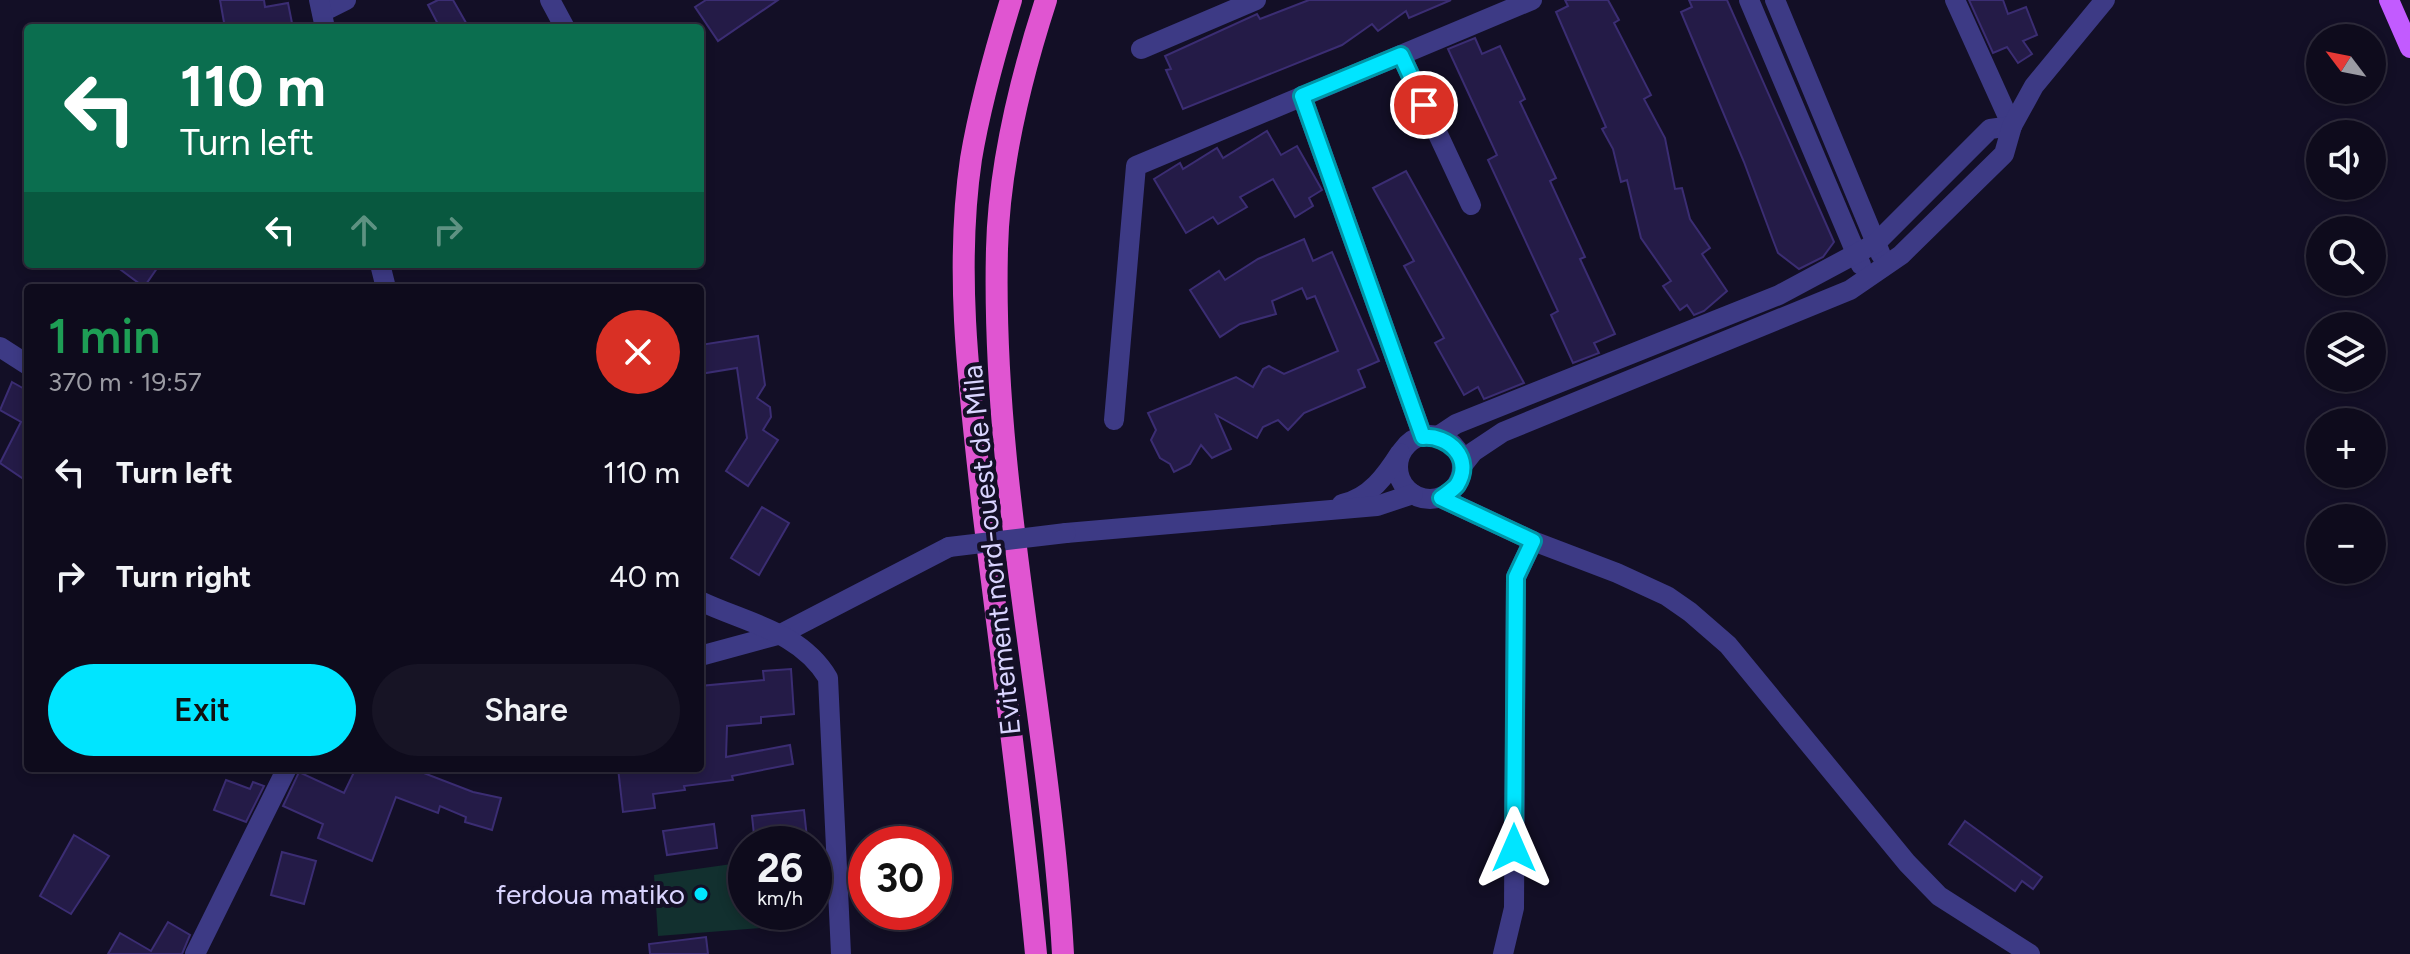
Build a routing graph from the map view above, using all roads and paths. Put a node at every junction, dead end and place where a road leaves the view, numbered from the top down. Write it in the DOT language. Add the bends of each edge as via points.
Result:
graph roads {
  1 [pos="346,0"];
  2 [pos="550,0"];
  3 [pos="1011,0"];
  4 [pos="1046,0"];
  5 [pos="1256,0"];
  6 [pos="1532,0"];
  7 [pos="1749,0"];
  8 [pos="1775,0"];
  9 [pos="1955,0"];
  10 [pos="2105,0"];
  11 [pos="2389,0"];
  12 [pos="1510,4"];
  13 [pos="322,13"];
  14 [pos="563,24"];
  15 [pos="2410,48"];
  16 [pos="1141,49"];
  17 [pos="1401,55"];
  18 [pos="1302,96"];
  19 [pos="2012,126"];
  20 [pos="1471,205"];
  21 [pos="1876,243"];
  22 [pos="1856,254"];
  23 [pos="1886,266"];
  24 [pos="1866,280"];
  25 [pos="0,347"];
  26 [pos="24,362"];
  27 [pos="1114,420"];
  28 [pos="1431,436"];
  29 [pos="1402,450"];
  30 [pos="1462,466"];
  31 [pos="1413,494"];
  32 [pos="1441,498"];
  33 [pos="1312,510"];
  34 [pos="1533,541"];
  35 [pos="704,603"];
  36 [pos="781,634"];
  37 [pos="704,655"];
  38 [pos="285,772"];
  39 [pos="195,954"];
  40 [pos="841,954"];
  41 [pos="1036,954"];
  42 [pos="1063,954"];
  43 [pos="1503,954"];
  44 [pos="2030,954"];
  1 -- 13 [label="street"];
  2 -- 14 [label="street"];
  3 -- 41 [label="highway" via="971,159 965,287 976,451"];
  4 -- 42 [label="highway, Evitement nord-ouest de Mila" via="1004,169 997,263 1001,415 1059,871"];
  5 -- 16 [label="street"];
  6 -- 12 [label="street"];
  7 -- 22 [label="street"];
  8 -- 21 [label="street"];
  9 -- 19 [label="street"];
  10 -- 19 [label="street" via="2034,86"];
  11 -- 15 [label="main road"];
  12 -- 17 [label="street"];
  17 -- 18 [label="street"];
  17 -- 20 [label="street"];
  18 -- 27 [label="street" via="1136,166"];
  18 -- 28 [label="street"];
  19 -- 21 [label="street" via="1990,129"];
  19 -- 23 [label="street" via="2004,154"];
  21 -- 22 [label="street"];
  21 -- 23 [label="street"];
  22 -- 24 [label="street"];
  22 -- 28 [label="street" via="1779,295"];
  23 -- 24 [label="street"];
  24 -- 30 [label="street" via="1503,432"];
  25 -- 26 [label="street"];
  28 -- 29 [label="street"];
  28 -- 30 [label="street" via="1455,447"];
  29 -- 31 [label="street" via="1397,469 1404,488"];
  29 -- 33 [label="street" via="1380,483 1352,502"];
  30 -- 32 [label="street" via="1457,485"];
  31 -- 32 [label="street"];
  31 -- 33 [label="street" via="1377,506"];
  32 -- 34 [label="street"];
  33 -- 36 [label="street, bridge" via="949,547"];
  34 -- 43 [label="street" via="1516,577 1514,908"];
  34 -- 44 [label="street" via="1667,596 1690,612 1728,645 1939,896"];
  35 -- 36 [label="street"];
  36 -- 37 [label="street"];
  36 -- 40 [label="street" via="807,651 828,678"];
  38 -- 39 [label="street"];
}
